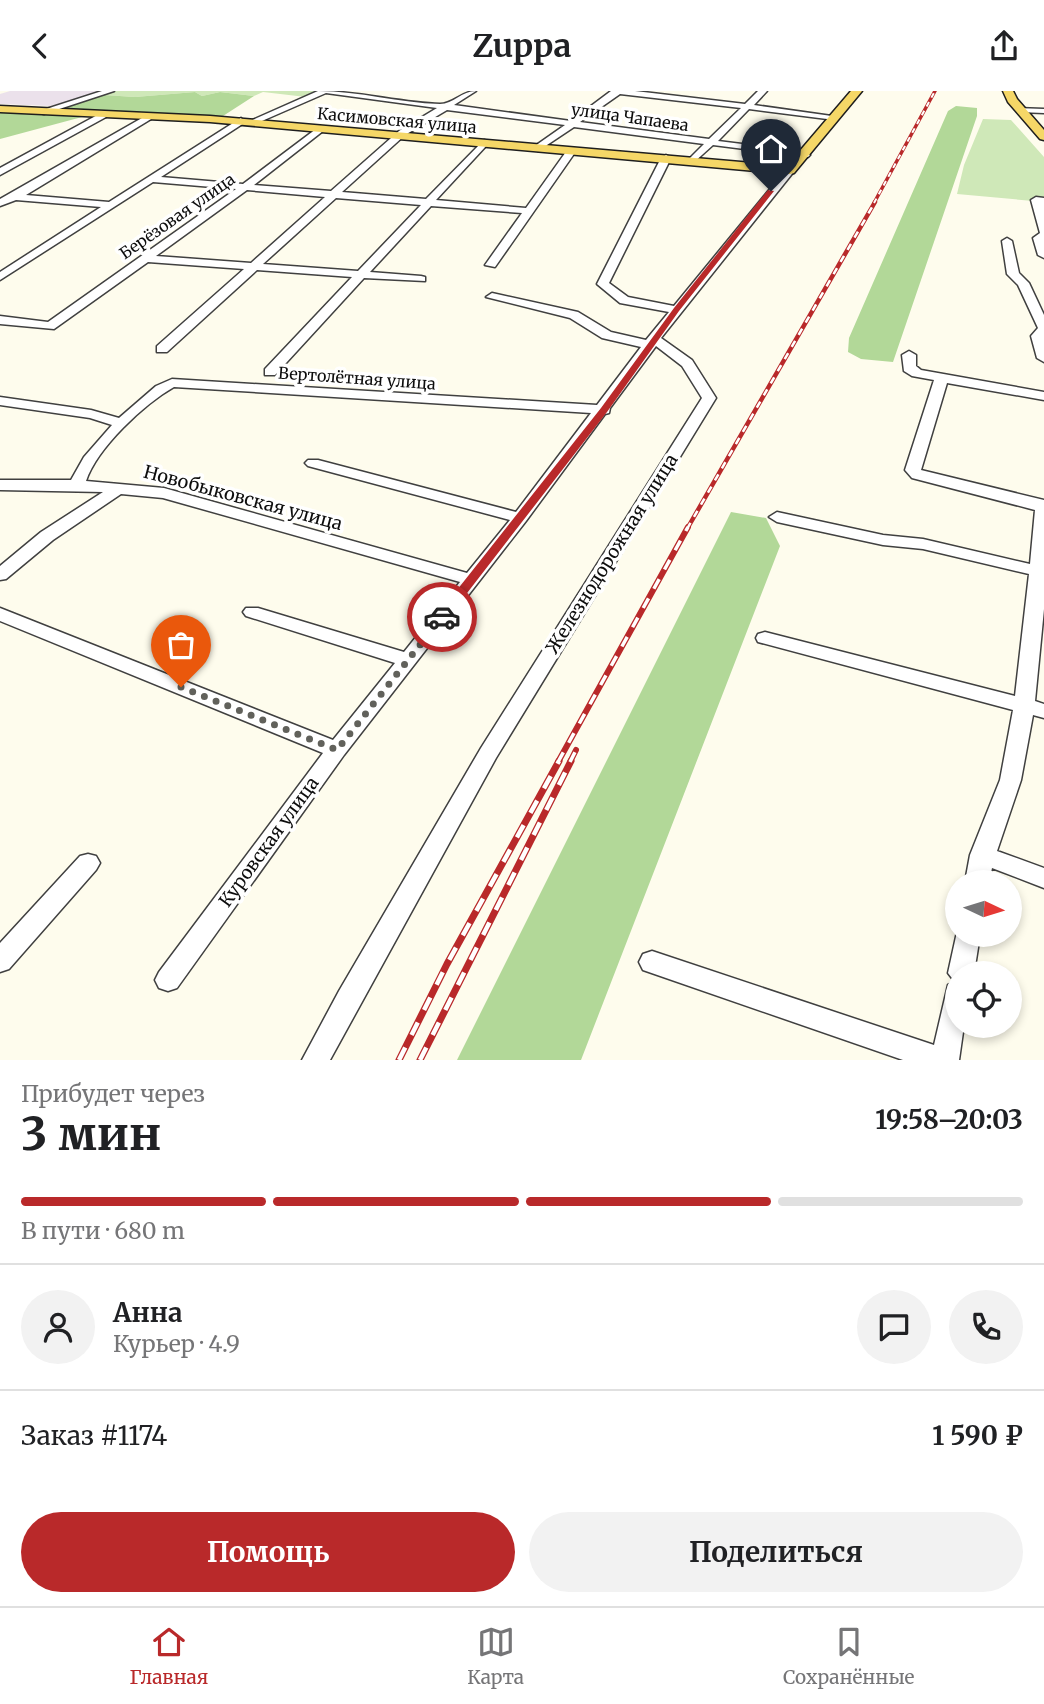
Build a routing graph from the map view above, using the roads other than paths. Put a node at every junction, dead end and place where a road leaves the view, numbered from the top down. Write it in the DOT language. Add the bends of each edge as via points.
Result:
graph roads {
  1 [pos="110,91"];
  2 [pos="326,91"];
  3 [pos="472,91"];
  4 [pos="618,91"];
  5 [pos="763,91"];
  6 [pos="857,91"];
  7 [pos="1008,91"];
  8 [pos="445,106"];
  9 [pos="746,106"];
  10 [pos="0,109"];
  11 [pos="1019,110"];
  12 [pos="1044,111"];
  13 [pos="41,112"];
  14 [pos="103,115"];
  15 [pos="152,116"];
  16 [pos="835,117"];
  17 [pos="246,122"];
  18 [pos="575,124"];
  19 [pos="320,129"];
  20 [pos="398,136"];
  21 [pos="1044,137"];
  22 [pos="709,142"];
  23 [pos="484,143"];
  24 [pos="538,148"];
  25 [pos="571,151"];
  26 [pos="805,155"];
  27 [pos="666,158"];
  28 [pos="692,160"];
  29 [pos="790,170"];
  30 [pos="0,172"];
  31 [pos="151,179"];
  32 [pos="246,186"];
  33 [pos="334,195"];
  34 [pos="15,197"];
  35 [pos="1044,201"];
  36 [pos="0,203"];
  37 [pos="429,203"];
  38 [pos="112,205"];
  39 [pos="530,211"];
  40 [pos="1044,233"];
  41 [pos="1007,241"];
  42 [pos="1044,255"];
  43 [pos="144,258"];
  44 [pos="491,265"];
  45 [pos="254,267"];
  46 [pos="362,274"];
  47 [pos="0,277"];
  48 [pos="421,279"];
  49 [pos="492,297"];
  50 [pos="677,310"];
  51 [pos="0,320"];
  52 [pos="652,342"];
  53 [pos="162,349"];
  54 [pos="909,355"];
  55 [pos="1044,358"];
  56 [pos="270,372"];
  57 [pos="942,378"];
  58 [pos="1044,396"];
  59 [pos="0,401"];
  60 [pos="604,410"];
  61 [pos="122,423"];
  62 [pos="313,463"];
  63 [pos="0,485"];
  64 [pos="77,485"];
  65 [pos="121,487"];
  66 [pos="1044,506"];
  67 [pos="777,517"];
  68 [pos="520,519"];
  69 [pos="1038,571"];
  70 [pos="0,575"];
  71 [pos="471,580"];
  72 [pos="252,612"];
  73 [pos="0,614"];
  74 [pos="765,638"];
  75 [pos="407,660"];
  76 [pos="1034,708"];
  77 [pos="337,750"];
  78 [pos="982,855"];
  79 [pos="88,863"];
  80 [pos="979,870"];
  81 [pos="1044,878"];
  82 [pos="4,951"];
  83 [pos="652,962"];
  84 [pos="168,980"];
  85 [pos="948,1038"];
  86 [pos="316,1060"];
  87 [pos="943,1060"];
  1 -- 13 [label="street"];
  2 -- 8 [label="street, улица Чапаева"];
  2 -- 17 [label="street"];
  3 -- 8 [label="street"];
  4 -- 9 [label="street"];
  4 -- 18 [label="street"];
  5 -- 9 [label="street"];
  6 -- 16 [label="main road"];
  7 -- 11 [label="main road"];
  8 -- 18 [label="street, улица Чапаева"];
  8 -- 20 [label="street"];
  9 -- 16 [label="street"];
  9 -- 22 [label="street"];
  10 -- 13 [label="main road, Касимовская улица"];
  11 -- 12 [label="street"];
  11 -- 21 [label="main road"];
  13 -- 14 [label="main road, Касимовская улица"];
  14 -- 15 [label="main road, Касимовская улица"];
  14 -- 30 [label="street"];
  15 -- 17 [label="main road, Касимовская улица"];
  15 -- 34 [label="street"];
  16 -- 26 [label="main road"];
  17 -- 19 [label="main road, Касимовская улица"];
  17 -- 31 [label="street"];
  18 -- 22 [label="street, улица Чапаева"];
  18 -- 24 [label="street"];
  19 -- 20 [label="main road, Касимовская улица"];
  19 -- 32 [label="street, Берёзовая улица"];
  20 -- 23 [label="main road, Касимовская улица"];
  20 -- 33 [label="street"];
  22 -- 26 [label="street, улица Чапаева"];
  22 -- 28 [label="street"];
  23 -- 24 [label="main road, Касимовская улица"];
  23 -- 37 [label="street"];
  24 -- 25 [label="main road, Касимовская улица"];
  25 -- 27 [label="main road, Касимовская улица"];
  25 -- 39 [label="street"];
  26 -- 29 [label="main road"];
  27 -- 28 [label="main road, Касимовская улица"];
  27 -- 50 [label="street" via="603,284 624,300"];
  28 -- 29 [label="main road, Касимовская улица"];
  29 -- 50 [label="street"];
  31 -- 32 [label="street"];
  31 -- 38 [label="street"];
  32 -- 33 [label="street"];
  32 -- 43 [label="street, Берёзовая улица"];
  33 -- 37 [label="street"];
  33 -- 45 [label="street"];
  34 -- 36 [label="street"];
  34 -- 38 [label="street"];
  35 -- 40 [label="street" via="1036,200"];
  37 -- 39 [label="street"];
  37 -- 46 [label="street"];
  38 -- 47 [label="street"];
  39 -- 44 [label="street"];
  40 -- 42 [label="street" via="1038,238"];
  41 -- 55 [label="street" via="1013,274 1023,283 1044,328 1037,336"];
  43 -- 45 [label="street"];
  43 -- 51 [label="street, Берёзовая улица" via="50,326"];
  45 -- 46 [label="street"];
  45 -- 53 [label="street"];
  46 -- 48 [label="street"];
  46 -- 56 [label="street"];
  49 -- 52 [label="street" via="574,315 607,335"];
  50 -- 52 [label="street"];
  52 -- 60 [label="street, Куровская улица"];
  52 -- 86 [label="street, Железнодорожная улица" via="680,354 699,376 709,398 488,753"];
  54 -- 57 [label="street" via="909,368"];
  57 -- 58 [label="street"];
  57 -- 66 [label="street" via="913,471 923,478"];
  59 -- 61 [label="street"];
  60 -- 61 [label="street, Вертолётная улица" via="176,382 166,385"];
  60 -- 68 [label="street, Куровская улица"];
  61 -- 64 [label="street, Вертолётная улица" via="78,474"];
  62 -- 68 [label="street"];
  63 -- 64 [label="street, Новобыковская улица"];
  64 -- 65 [label="street, Новобыковская улица"];
  65 -- 70 [label="street" via="47,536"];
  65 -- 71 [label="street, Новобыковская улица" via="164,493"];
  66 -- 69 [label="street"];
  67 -- 69 [label="street"];
  68 -- 71 [label="street, Куровская улица"];
  69 -- 76 [label="street"];
  71 -- 75 [label="street, Куровская улица"];
  72 -- 75 [label="street"];
  73 -- 77 [label="street"];
  74 -- 76 [label="street"];
  75 -- 77 [label="street, Куровская улица"];
  76 -- 78 [label="street"];
  77 -- 84 [label="street, Куровская улица"];
  78 -- 80 [label="street"];
  78 -- 81 [label="street"];
  79 -- 82 [label="street"];
  83 -- 87 [label="street"];
  85 -- 87 [label="street"];
}
